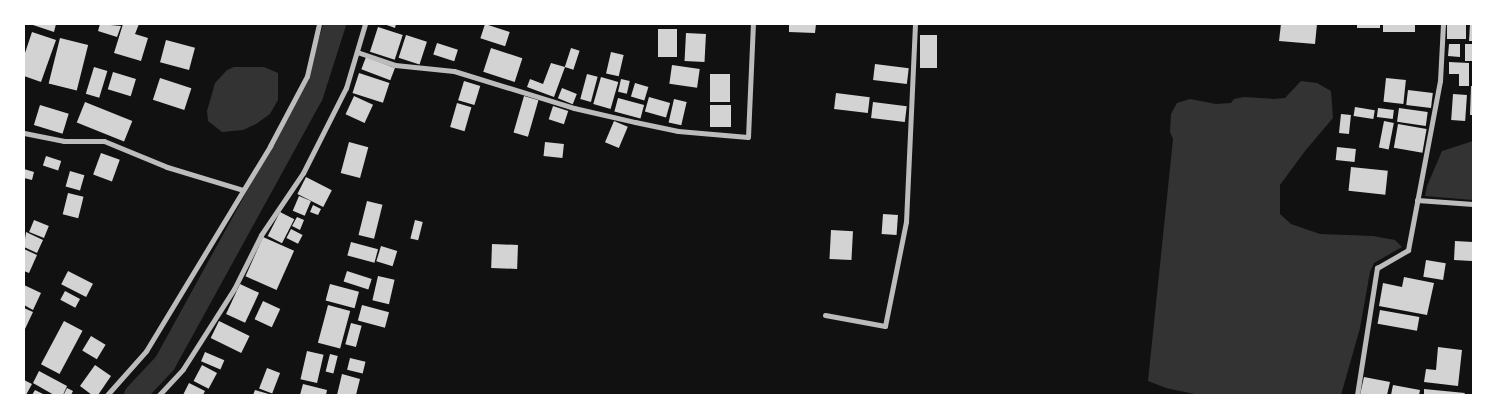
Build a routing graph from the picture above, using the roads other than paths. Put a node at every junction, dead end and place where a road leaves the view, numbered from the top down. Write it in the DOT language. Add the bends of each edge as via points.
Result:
graph roads {
  1 [pos="320,24"];
  2 [pos="366,24"];
  3 [pos="753,24"];
  4 [pos="915,24"];
  5 [pos="1443,24"];
  6 [pos="358,52"];
  7 [pos="24,133"];
  8 [pos="243,190"];
  9 [pos="1417,200"];
  10 [pos="1473,204"];
  11 [pos="825,315"];
  12 [pos="107,395"];
  13 [pos="159,395"];
  14 [pos="1357,395"];
  1 -- 8 [label="street" via="307,76"];
  2 -- 6 [label="street"];
  3 -- 6 [label="street" via="748,137 678,131 635,122 574,108 454,71 395,65"];
  4 -- 11 [label="street" via="906,222 885,326"];
  5 -- 9 [label="street" via="1440,81"];
  6 -- 13 [label="street" via="346,88 303,173 261,235 234,289 182,369"];
  7 -- 8 [label="street" via="64,141 104,141 167,167"];
  8 -- 12 [label="street" via="146,351"];
  9 -- 10 [label="street"];
  9 -- 14 [label="street" via="1408,250 1377,268"];
}
